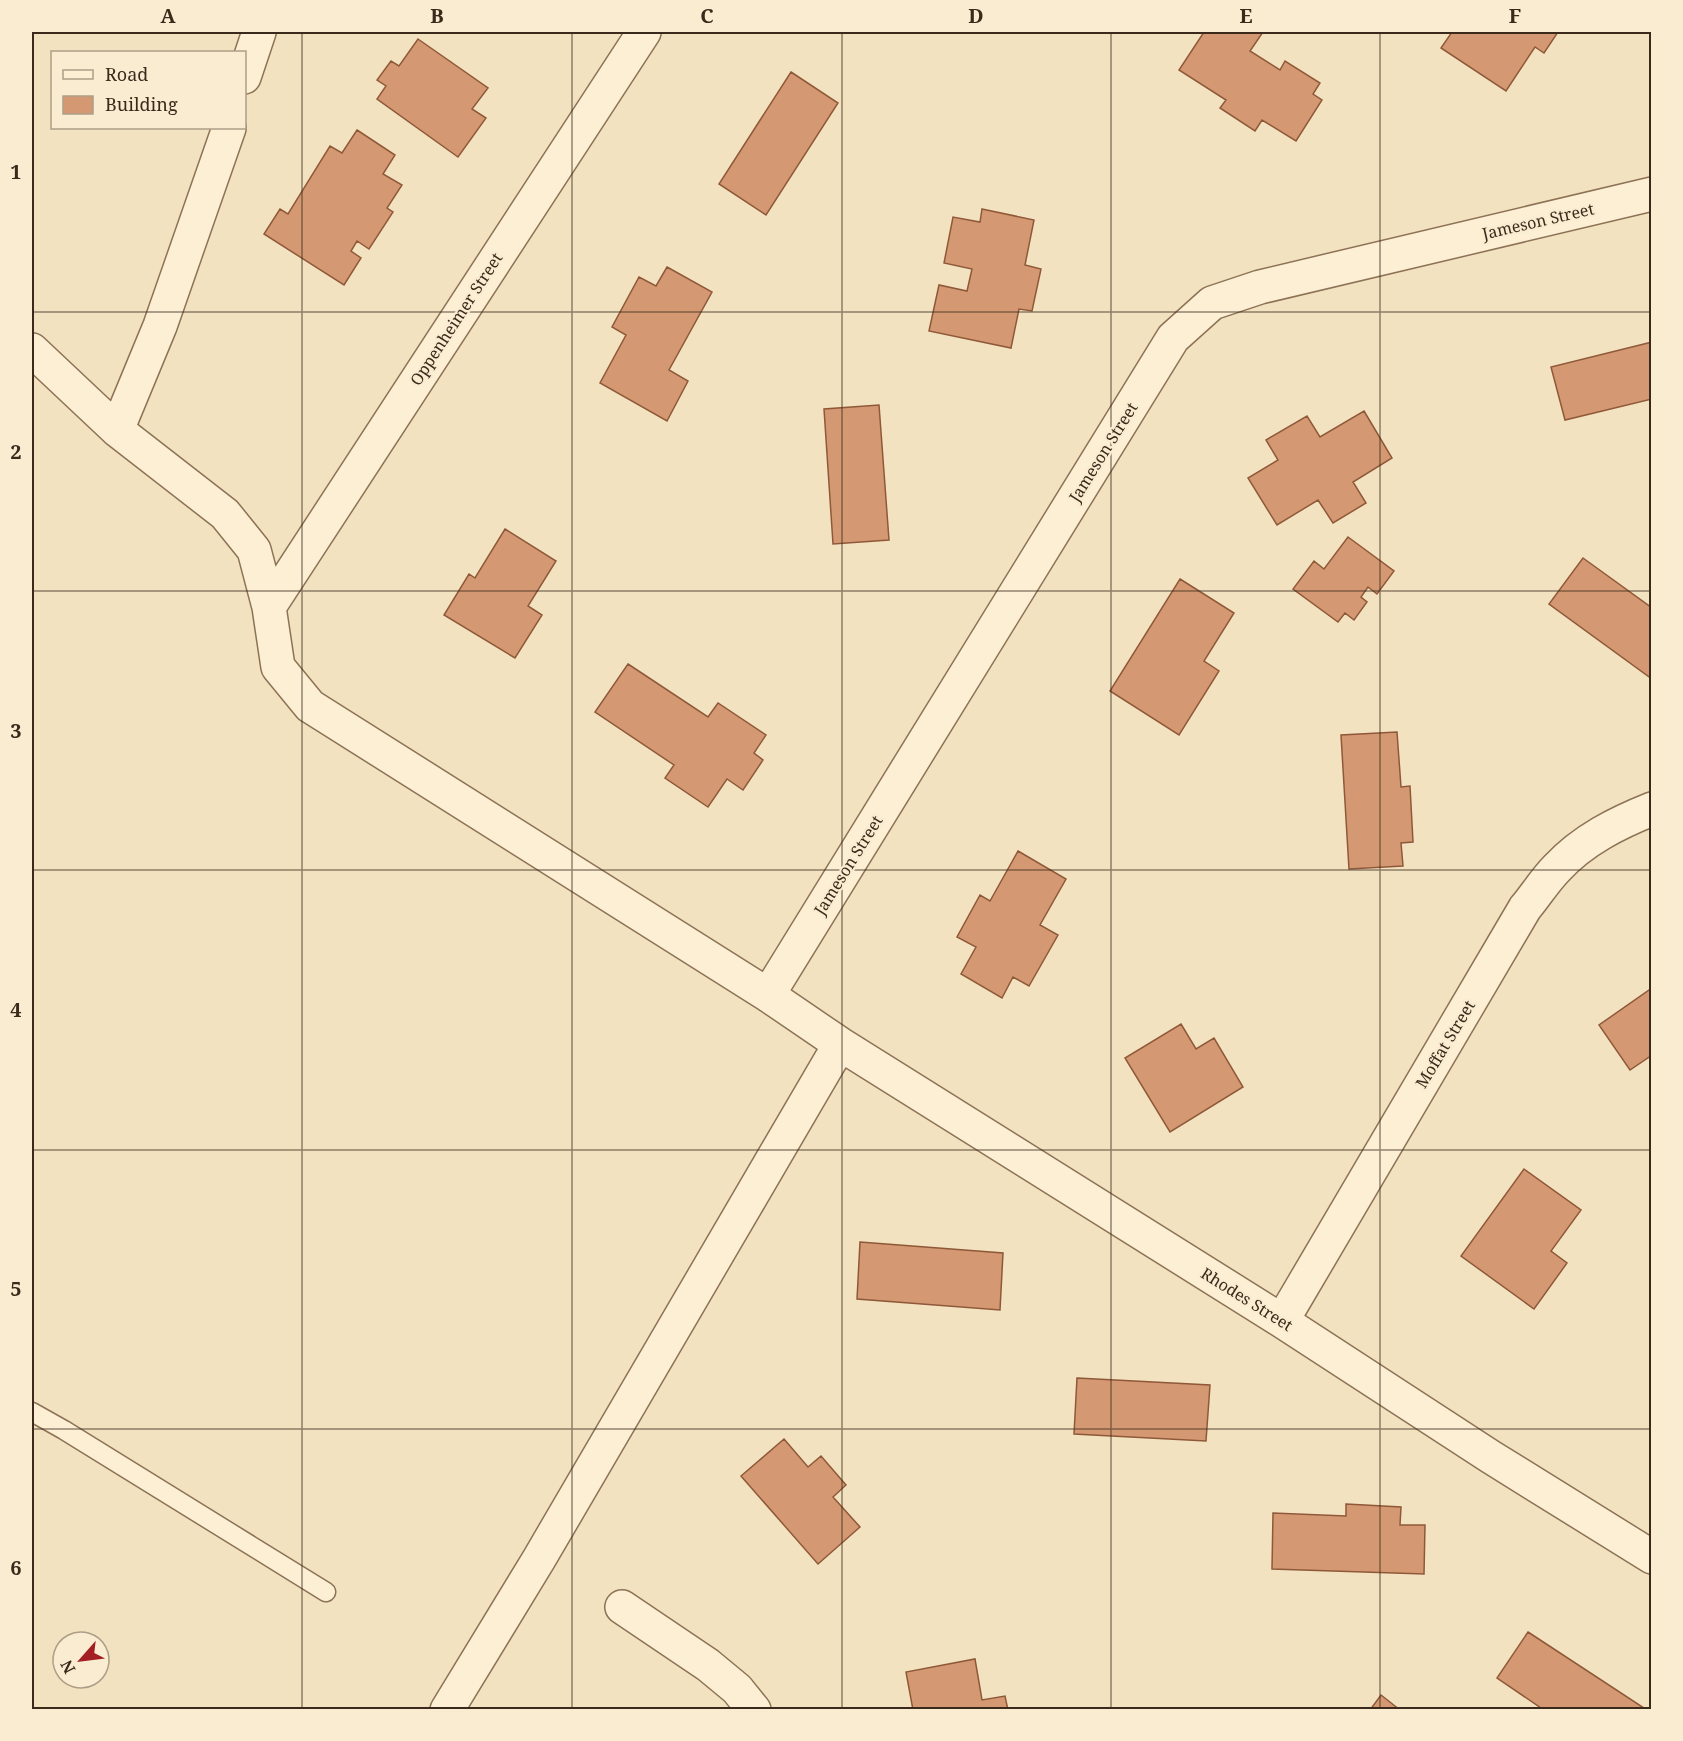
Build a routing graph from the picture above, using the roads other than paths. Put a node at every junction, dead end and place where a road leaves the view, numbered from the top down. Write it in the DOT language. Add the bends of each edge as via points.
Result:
graph roads {
  1 [pos="259,32"];
  2 [pos="644,32"];
  3 [pos="246,71"];
  4 [pos="229,129"];
  5 [pos="1652,194"];
  6 [pos="32,350"];
  7 [pos="117,430"];
  8 [pos="269,607"];
  9 [pos="1652,809"];
  10 [pos="768,995"];
  11 [pos="840,1044"];
  12 [pos="1282,1320"];
  13 [pos="32,1412"];
  14 [pos="1652,1557"];
  15 [pos="326,1592"];
  16 [pos="622,1607"];
  17 [pos="447,1710"];
  18 [pos="754,1710"];
  1 -- 3 [label="street"];
  2 -- 8 [label="street, Oppenheimer Street"];
  4 -- 7 [label="street" via="160,326"];
  5 -- 10 [label="street, Jameson Street" via="1260,287 1212,303 1173,338"];
  6 -- 7 [label="street, Rhodes Street"];
  7 -- 8 [label="street, Rhodes Street" via="225,514 254,550"];
  8 -- 10 [label="street, Rhodes Street" via="278,667 309,705"];
  9 -- 12 [label="street, Moffat Street" via="1588,841 1557,867 1525,908"];
  10 -- 11 [label="street, Rhodes Street"];
  11 -- 12 [label="street, Rhodes Street"];
  11 -- 17 [label="street"];
  12 -- 14 [label="street, Rhodes Street"];
  13 -- 15 [label="lane"];
  16 -- 18 [label="street" via="708,1665 737,1689"];
}
